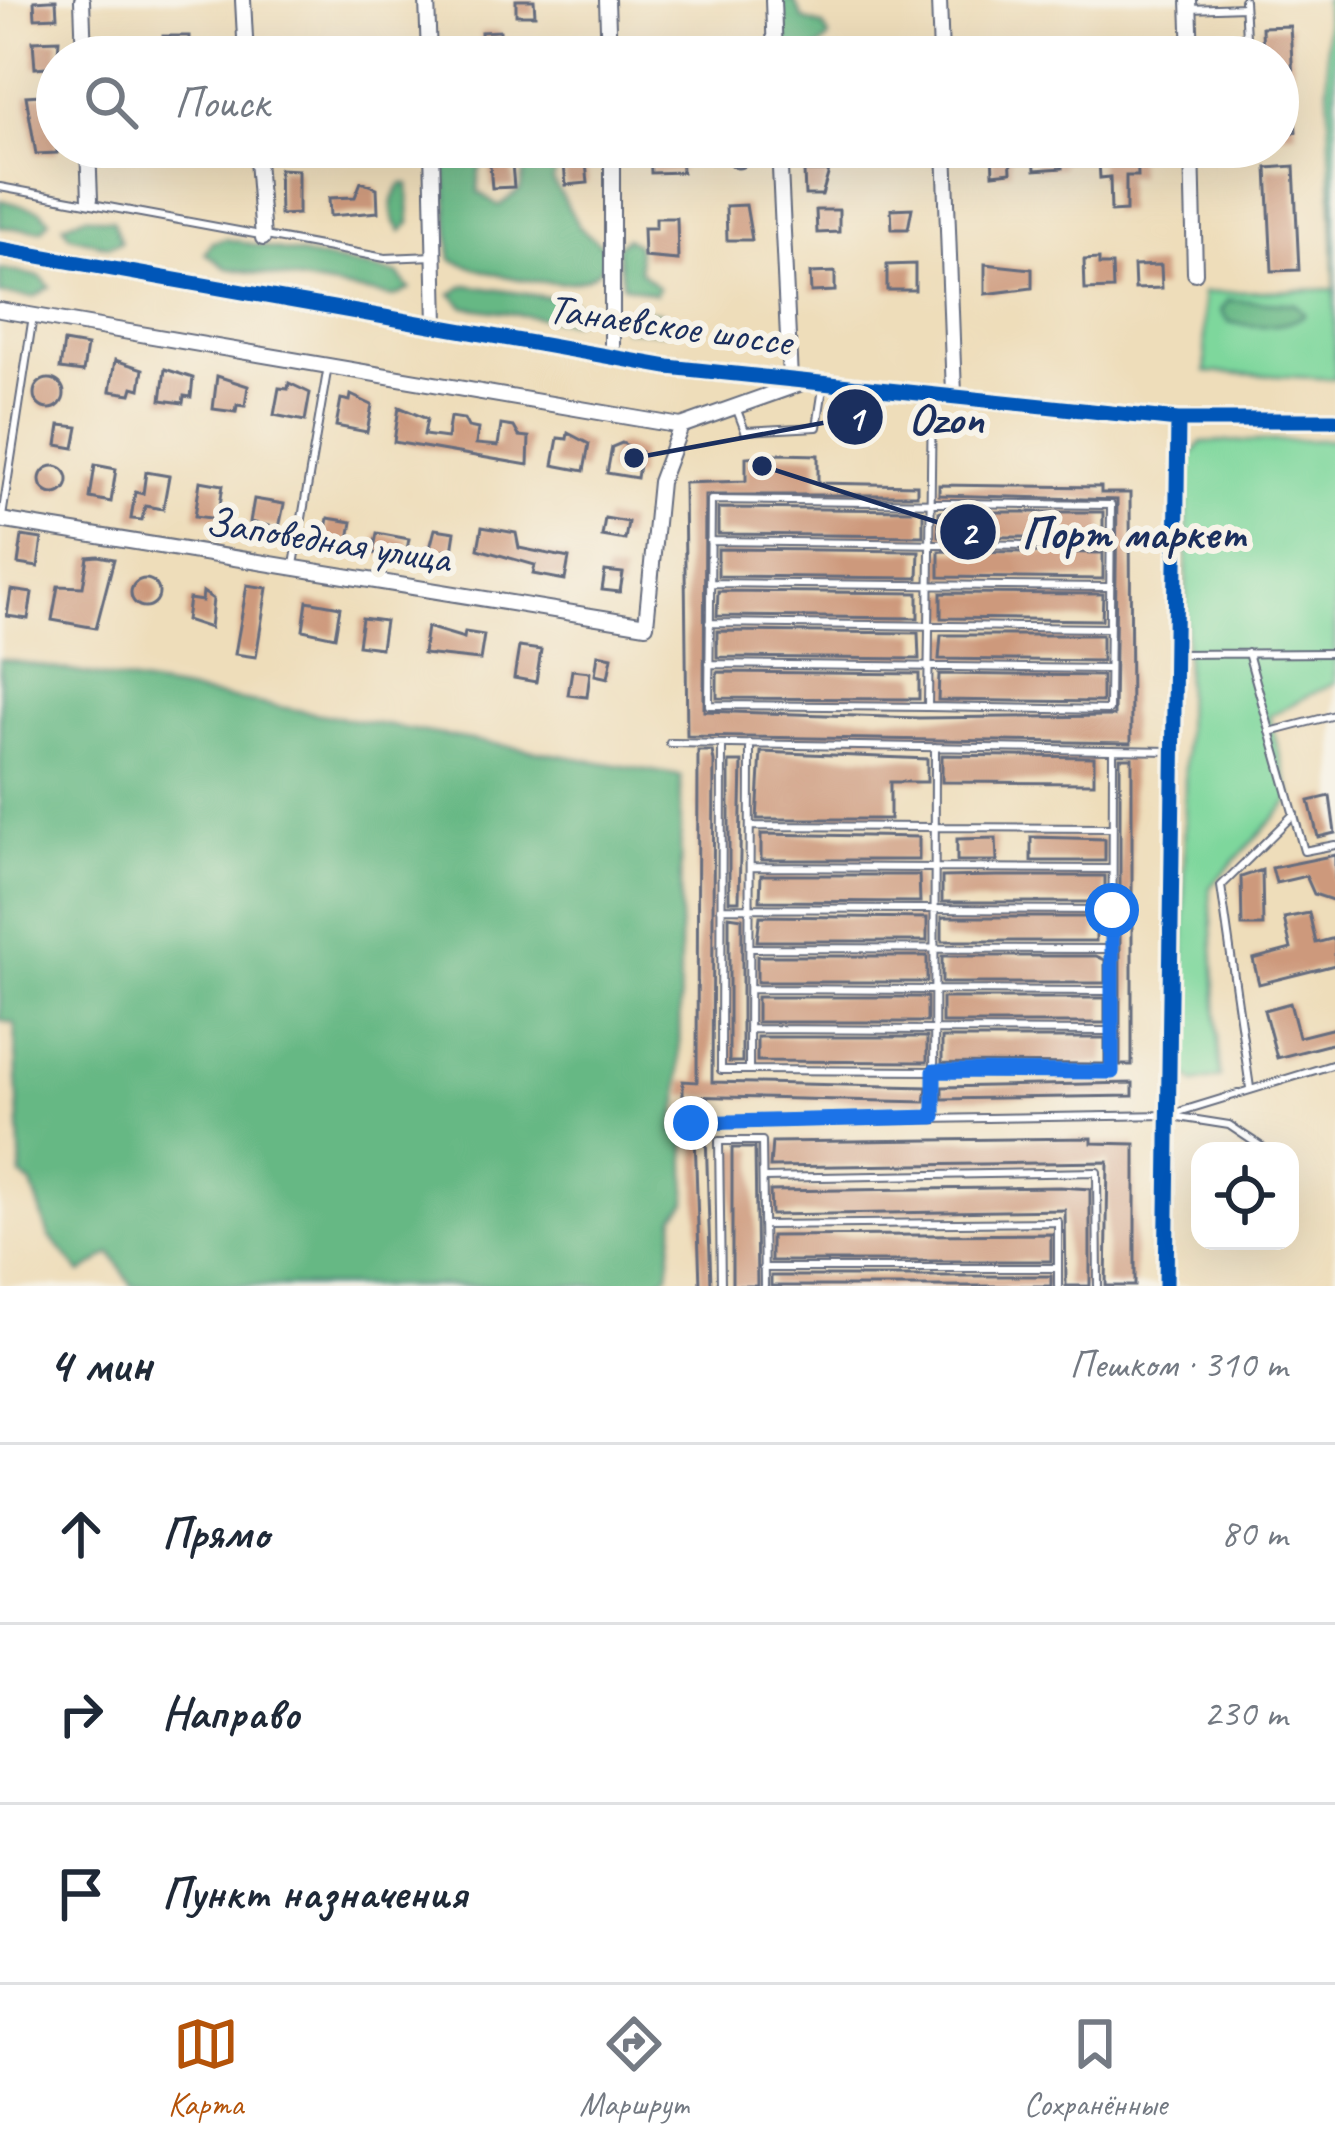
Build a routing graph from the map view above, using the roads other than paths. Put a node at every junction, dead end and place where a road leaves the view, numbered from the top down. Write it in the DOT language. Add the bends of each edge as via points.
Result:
graph roads {
  1 [pos="82,0"];
  2 [pos="242,0"];
  3 [pos="427,0"];
  4 [pos="607,0"];
  5 [pos="773,0"];
  6 [pos="939,0"];
  7 [pos="1189,4"];
  8 [pos="1244,4"];
  9 [pos="83,36"];
  10 [pos="245,36"];
  11 [pos="428,36"];
  12 [pos="608,36"];
  13 [pos="775,36"];
  14 [pos="940,36"];
  15 [pos="1190,36"];
  16 [pos="1246,36"];
  17 [pos="88,168"];
  18 [pos="258,168"];
  19 [pos="433,168"];
  20 [pos="613,168"];
  21 [pos="782,168"];
  22 [pos="946,168"];
  23 [pos="1193,168"];
  24 [pos="0,187"];
  25 [pos="89,200"];
  26 [pos="263,238"];
  27 [pos="0,249"];
  28 [pos="435,256"];
  29 [pos="1195,272"];
  30 [pos="0,310"];
  31 [pos="33,315"];
  32 [pos="436,324"];
  33 [pos="612,356"];
  34 [pos="328,366"];
  35 [pos="807,381"];
  36 [pos="932,392"];
  37 [pos="954,394"];
  38 [pos="736,410"];
  39 [pos="1178,420"];
  40 [pos="1335,421"];
  41 [pos="681,427"];
  42 [pos="931,503"];
  43 [pos="1,520"];
  44 [pos="710,541"];
  45 [pos="930,544"];
  46 [pos="1110,546"];
  47 [pos="293,568"];
  48 [pos="710,583"];
  49 [pos="930,585"];
  50 [pos="1110,587"];
  51 [pos="710,623"];
  52 [pos="929,626"];
  53 [pos="1109,628"];
  54 [pos="1176,653"];
  55 [pos="1248,653"];
  56 [pos="1335,653"];
  57 [pos="709,664"];
  58 [pos="929,667"];
  59 [pos="1109,669"];
  60 [pos="928,707"];
  61 [pos="1335,715"];
  62 [pos="1270,732"];
  63 [pos="670,743"];
  64 [pos="722,744"];
  65 [pos="750,744"];
  66 [pos="935,747"];
  67 [pos="1113,750"];
  68 [pos="1175,752"];
  69 [pos="1294,814"];
  70 [pos="750,826"];
  71 [pos="934,827"];
  72 [pos="1113,828"];
  73 [pos="1335,845"];
  74 [pos="750,867"];
  75 [pos="934,868"];
  76 [pos="1112,869"];
  77 [pos="721,908"];
  78 [pos="750,908"];
  79 [pos="934,909"];
  80 [pos="1112,910"];
  81 [pos="750,947"];
  82 [pos="934,948"];
  83 [pos="1112,949"];
  84 [pos="750,989"];
  85 [pos="934,990"];
  86 [pos="1112,991"];
  87 [pos="749,1029"];
  88 [pos="934,1030"];
  89 [pos="1112,1031"];
  90 [pos="1335,1064"];
  91 [pos="749,1070"];
  92 [pos="934,1071"];
  93 [pos="1250,1088"];
  94 [pos="1169,1115"];
  95 [pos="934,1117"];
  96 [pos="691,1123"];
  97 [pos="1254,1142"];
  98 [pos="763,1178"];
  99 [pos="763,1225"];
  100 [pos="764,1268"];
  101 [pos="1058,1268"];
  102 [pos="722,1286"];
  103 [pos="764,1286"];
  104 [pos="1058,1286"];
  105 [pos="1098,1286"];
  106 [pos="1166,1286"];
  1 -- 9 [label="street"];
  2 -- 10 [label="street"];
  3 -- 11 [label="street"];
  4 -- 12 [label="street"];
  5 -- 13 [label="street"];
  6 -- 14 [label="street"];
  7 -- 8 [label="lane"];
  7 -- 15 [label="street"];
  8 -- 16 [label="lane"];
  17 -- 25 [label="street"];
  18 -- 26 [label="street"];
  19 -- 28 [label="street"];
  20 -- 33 [label="street"];
  21 -- 35 [label="street"];
  22 -- 37 [label="street"];
  23 -- 29 [label="street"];
  24 -- 25 [label="lane"];
  25 -- 26 [label="lane"];
  26 -- 28 [label="lane" via="385,258"];
  27 -- 32 [label="street, Танаевское шоссе"];
  28 -- 32 [label="street"];
  30 -- 31 [label="street"];
  31 -- 34 [label="street"];
  31 -- 43 [label="lane"];
  32 -- 33 [label="street, Танаевское шоссе"];
  33 -- 35 [label="street, Танаевское шоссе"];
  34 -- 41 [label="street"];
  34 -- 47 [label="lane"];
  35 -- 36 [label="street, Танаевское шоссе"];
  35 -- 38 [label="street"];
  35 -- 38 [label="lane" via="818,427 745,431"];
  36 -- 37 [label="street, Танаевское шоссе"];
  36 -- 42 [label="lane"];
  37 -- 39 [label="street, Танаевское шоссе"];
  38 -- 41 [label="street"];
  39 -- 40 [label="street, Танаевское шоссе"];
  39 -- 54 [label="street"];
  41 -- 47 [label="street, Заповедная улица" via="659,482 646,625"];
  42 -- 44 [label="lane" via="711,500"];
  42 -- 45 [label="lane"];
  42 -- 46 [label="lane" via="1111,505"];
  43 -- 47 [label="street, Заповедная улица"];
  44 -- 45 [label="lane"];
  44 -- 48 [label="lane"];
  45 -- 46 [label="lane"];
  45 -- 49 [label="lane"];
  46 -- 50 [label="lane"];
  48 -- 49 [label="lane"];
  48 -- 51 [label="lane"];
  49 -- 50 [label="lane"];
  49 -- 52 [label="lane"];
  50 -- 53 [label="lane"];
  51 -- 52 [label="lane"];
  51 -- 57 [label="lane"];
  52 -- 53 [label="lane"];
  52 -- 58 [label="lane"];
  53 -- 59 [label="lane"];
  54 -- 55 [label="lane"];
  54 -- 68 [label="street"];
  55 -- 56 [label="lane"];
  55 -- 62 [label="lane"];
  57 -- 58 [label="lane"];
  57 -- 60 [label="lane" via="709,704"];
  58 -- 59 [label="lane"];
  58 -- 60 [label="lane"];
  59 -- 60 [label="lane" via="1108,710"];
  61 -- 62 [label="lane"];
  62 -- 69 [label="lane"];
  63 -- 64 [label="lane"];
  64 -- 65 [label="lane"];
  64 -- 77 [label="lane"];
  65 -- 66 [label="lane"];
  65 -- 70 [label="lane"];
  66 -- 67 [label="lane"];
  66 -- 71 [label="lane"];
  67 -- 68 [label="lane"];
  67 -- 72 [label="lane"];
  68 -- 94 [label="street"];
  69 -- 73 [label="lane" via="1304,851"];
  69 -- 93 [label="lane" via="1221,886"];
  70 -- 71 [label="lane"];
  70 -- 74 [label="lane"];
  71 -- 72 [label="lane"];
  71 -- 75 [label="lane"];
  72 -- 76 [label="lane"];
  74 -- 75 [label="lane"];
  74 -- 78 [label="lane"];
  75 -- 76 [label="lane"];
  75 -- 79 [label="lane"];
  76 -- 80 [label="lane"];
  77 -- 78 [label="lane"];
  77 -- 91 [label="lane" via="721,1070"];
  78 -- 79 [label="lane"];
  78 -- 81 [label="lane"];
  79 -- 80 [label="lane"];
  79 -- 82 [label="lane"];
  80 -- 83 [label="lane"];
  81 -- 82 [label="lane"];
  81 -- 84 [label="lane"];
  82 -- 83 [label="lane"];
  82 -- 85 [label="lane"];
  83 -- 86 [label="lane"];
  84 -- 85 [label="lane"];
  84 -- 87 [label="lane"];
  85 -- 86 [label="lane"];
  85 -- 88 [label="lane"];
  86 -- 89 [label="lane"];
  87 -- 88 [label="lane"];
  87 -- 91 [label="lane"];
  88 -- 89 [label="lane"];
  88 -- 92 [label="lane"];
  89 -- 92 [label="lane" via="1112,1072"];
  90 -- 93 [label="lane"];
  91 -- 92 [label="lane"];
  92 -- 95 [label="lane"];
  93 -- 94 [label="lane"];
  94 -- 95 [label="lane"];
  94 -- 97 [label="lane" via="1228,1125"];
  94 -- 106 [label="street"];
  95 -- 96 [label="lane"];
  98 -- 99 [label="lane"];
  98 -- 102 [label="lane" via="762,1141 719,1141"];
  98 -- 105 [label="lane" via="1097,1172"];
  99 -- 100 [label="lane"];
  99 -- 101 [label="lane" via="1058,1222"];
  100 -- 101 [label="lane"];
  100 -- 103 [label="lane"];
  101 -- 104 [label="lane"];
}
